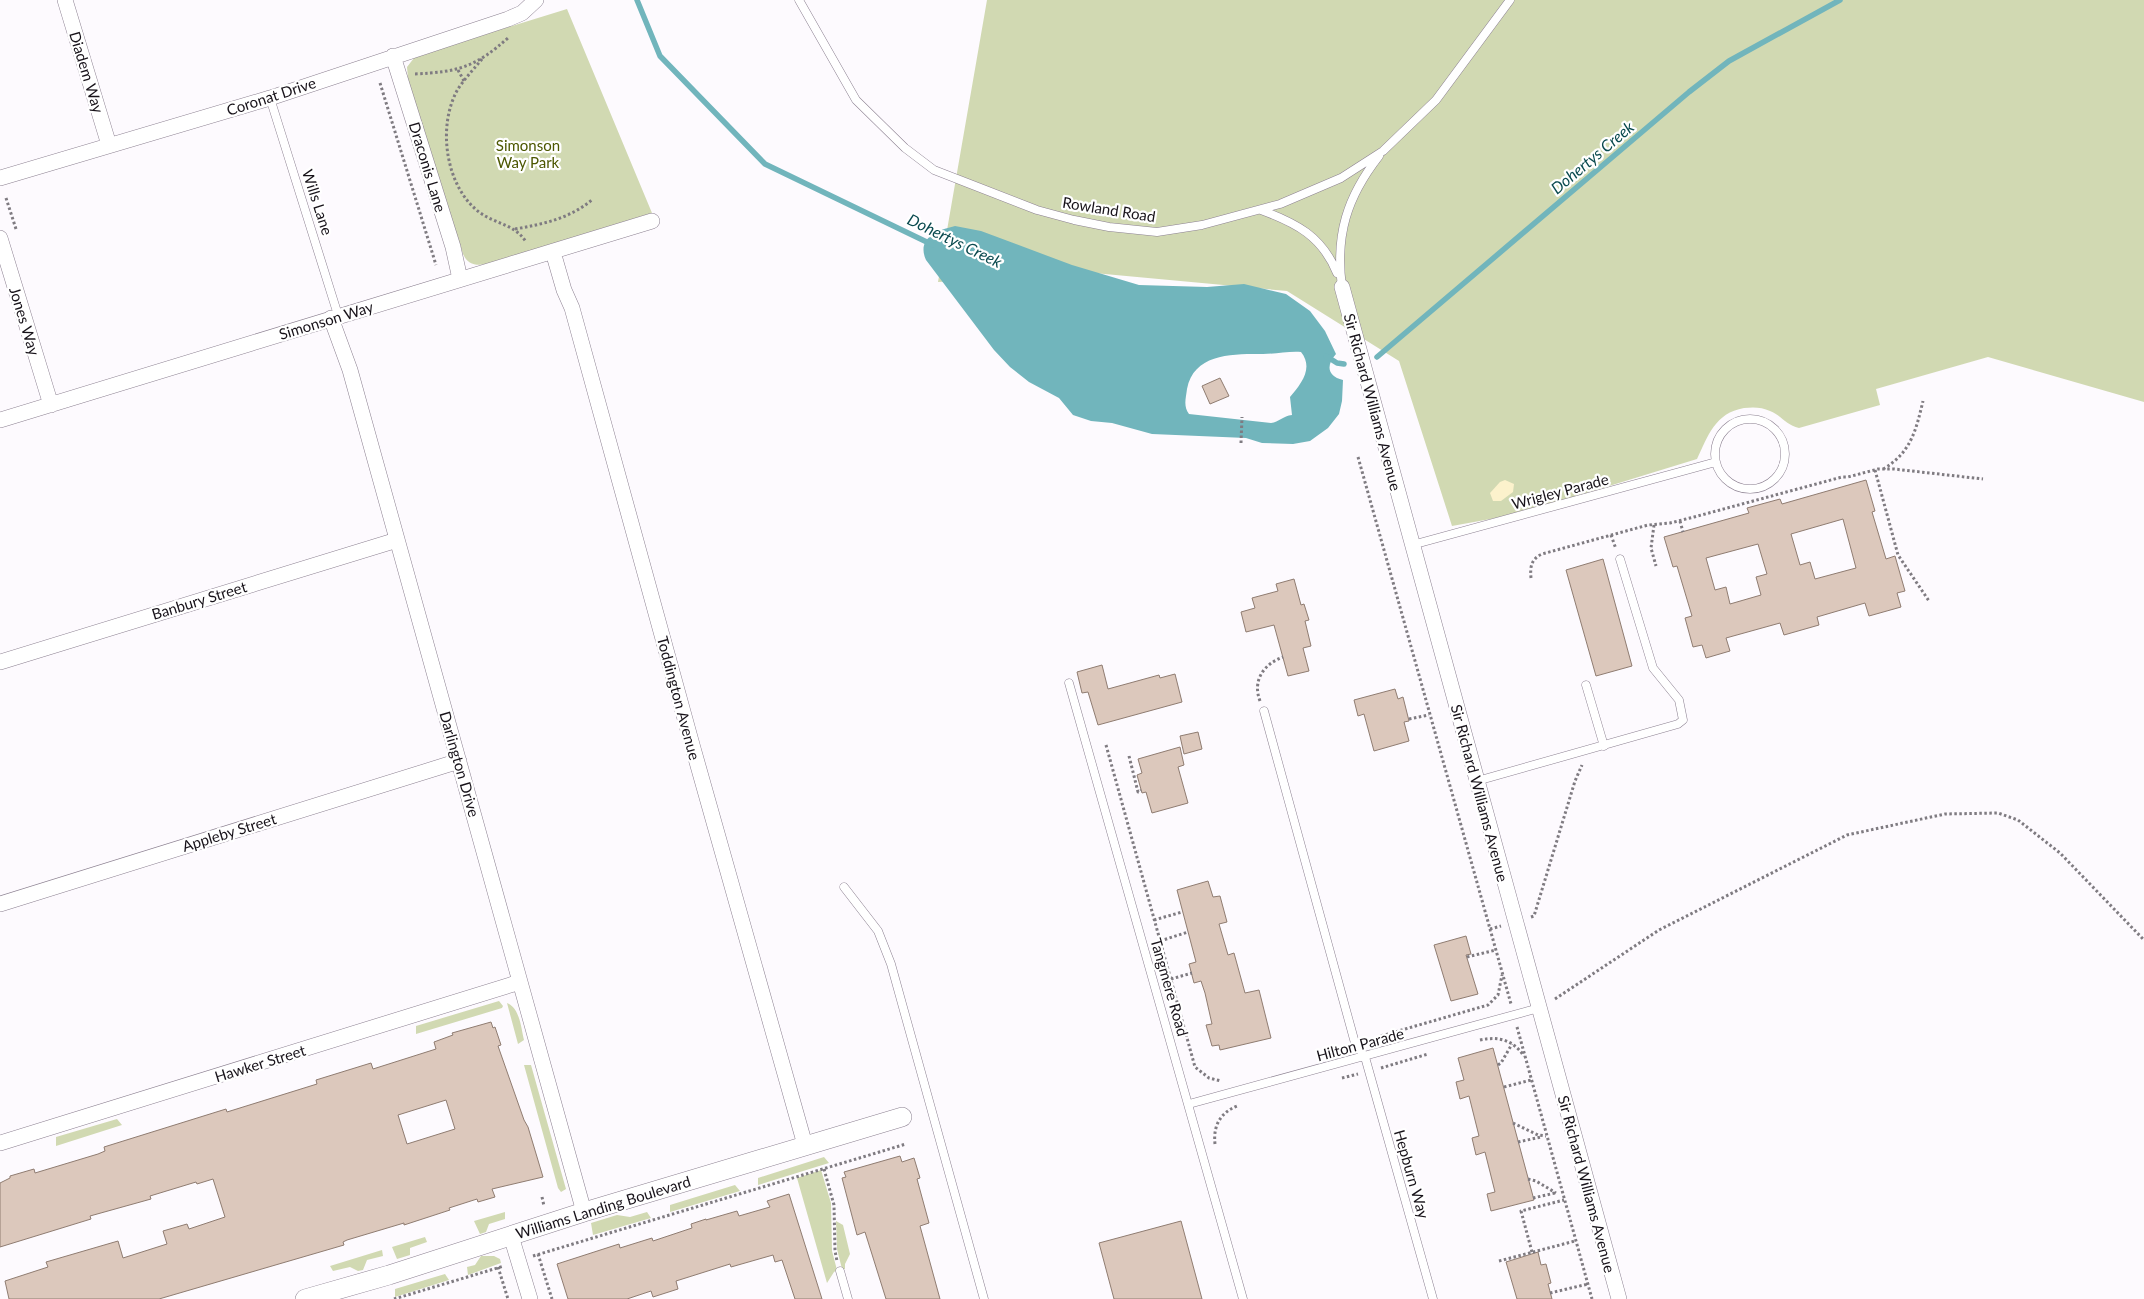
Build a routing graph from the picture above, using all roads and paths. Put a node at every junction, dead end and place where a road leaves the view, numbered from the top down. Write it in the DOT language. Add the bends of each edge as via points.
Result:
graph roads {
  1 [pos="65,0"];
  2 [pos="536,0"];
  3 [pos="799,0"];
  4 [pos="1510,0"];
  5 [pos="522,13"];
  6 [pos="393,56"];
  7 [pos="482,59"];
  8 [pos="458,70"];
  9 [pos="400,77"];
  10 [pos="464,81"];
  11 [pos="380,83"];
  12 [pos="270,98"];
  13 [pos="110,145"];
  14 [pos="1383,151"];
  15 [pos="0,178"];
  16 [pos="594,199"];
  17 [pos="1261,210"];
  18 [pos="652,221"];
  19 [pos="515,229"];
  20 [pos="0,238"];
  21 [pos="553,252"];
  22 [pos="532,259"];
  23 [pos="436,265"];
  24 [pos="460,279"];
  25 [pos="1342,287"];
  26 [pos="335,317"];
  27 [pos="1923,401"];
  28 [pos="51,405"];
  29 [pos="1242,417"];
  30 [pos="0,420"];
  31 [pos="1241,443"];
  32 [pos="1358,457"];
  33 [pos="1716,462"];
  34 [pos="1883,469"];
  35 [pos="1875,470"];
  36 [pos="1983,478"];
  37 [pos="1680,521"];
  38 [pos="1654,525"];
  39 [pos="1683,532"];
  40 [pos="397,540"];
  41 [pos="1412,545"];
  42 [pos="1620,560"];
  43 [pos="1656,566"];
  44 [pos="1531,578"];
  45 [pos="1929,601"];
  46 [pos="1283,657"];
  47 [pos="0,662"];
  48 [pos="1069,683"];
  49 [pos="1586,686"];
  50 [pos="1264,711"];
  51 [pos="1429,715"];
  52 [pos="1409,719"];
  53 [pos="1106,745"];
  54 [pos="1604,746"];
  55 [pos="1588,751"];
  56 [pos="1129,756"];
  57 [pos="459,761"];
  58 [pos="1477,781"];
  59 [pos="1141,790"];
  60 [pos="844,887"];
  61 [pos="0,904"];
  62 [pos="1182,912"];
  63 [pos="1154,920"];
  64 [pos="1515,922"];
  65 [pos="1490,929"];
  66 [pos="1188,932"];
  67 [pos="2144,940"];
  68 [pos="1160,941"];
  69 [pos="1496,950"];
  70 [pos="1467,957"];
  71 [pos="1192,973"];
  72 [pos="1503,974"];
  73 [pos="1171,979"];
  74 [pos="520,982"];
  75 [pos="1539,1008"];
  76 [pos="1514,1015"];
  77 [pos="1476,1040"];
  78 [pos="1355,1043"];
  79 [pos="1512,1044"];
  80 [pos="1432,1053"];
  81 [pos="1365,1057"];
  82 [pos="1525,1059"];
  83 [pos="1498,1065"];
  84 [pos="1369,1071"];
  85 [pos="1336,1079"];
  86 [pos="1231,1080"];
  87 [pos="1531,1080"];
  88 [pos="1504,1087"];
  89 [pos="1188,1104"];
  90 [pos="1244,1105"];
  91 [pos="902,1117"];
  92 [pos="1512,1123"];
  93 [pos="1546,1136"];
  94 [pos="1518,1142"];
  95 [pos="0,1143"];
  96 [pos="906,1144"];
  97 [pos="805,1145"];
  98 [pos="1216,1153"];
  99 [pos="824,1169"];
  100 [pos="1528,1179"];
  101 [pos="1562,1191"];
  102 [pos="1556,1193"];
  103 [pos="1533,1198"];
  104 [pos="1564,1200"];
  105 [pos="584,1212"];
  106 [pos="511,1236"];
  107 [pos="1575,1241"];
  108 [pos="1532,1252"];
  109 [pos="538,1254"];
  110 [pos="518,1261"];
  111 [pos="1499,1261"];
  112 [pos="498,1268"];
  113 [pos="840,1271"];
  114 [pos="1588,1284"];
  115 [pos="1550,1293"];
  116 [pos="309,1298"];
  117 [pos="394,1299"];
  118 [pos="508,1299"];
  119 [pos="530,1299"];
  120 [pos="552,1299"];
  121 [pos="848,1299"];
  122 [pos="984,1299"];
  123 [pos="1242,1299"];
  124 [pos="1433,1299"];
  125 [pos="1592,1299"];
  126 [pos="1619,1299"];
  1 -- 13 [label="street, Diadem Way"];
  2 -- 5 [label="street, Coronat Drive"];
  3 -- 17 [label="lane, Rowland Road" via="856,100 905,148 934,170 1037,210 1109,227 1157,232"];
  4 -- 14 [label="lane, Rowland Road" via="1436,100"];
  5 -- 6 [label="street, Coronat Drive"];
  5 -- 7 [label="path" via="523,28 516,30"];
  6 -- 9 [label="street, Draconis Lane"];
  6 -- 12 [label="street, Coronat Drive"];
  7 -- 8 [label="path"];
  7 -- 10 [label="path"];
  8 -- 9 [label="path"];
  8 -- 10 [label="path"];
  9 -- 24 [label="street, Draconis Lane"];
  10 -- 19 [label="path" via="452,104 447,132 458,187 472,206 490,219"];
  11 -- 23 [label="path"];
  12 -- 13 [label="street, Coronat Drive"];
  12 -- 26 [label="lane, Wills Lane"];
  13 -- 15 [label="street, Coronat Drive"];
  14 -- 17 [label="lane, Rowland Road" via="1341,178"];
  14 -- 25 [label="lane" via="1347,210 1340,240"];
  16 -- 19 [label="path" via="558,220"];
  17 -- 25 [label="lane" via="1293,222 1312,236 1333,264"];
  18 -- 21 [label="street, Simonson Way"];
  19 -- 22 [label="path" via="526,242"];
  20 -- 28 [label="street, Jones Way"];
  21 -- 22 [label="street, Simonson Way"];
  21 -- 97 [label="street, Toddington Avenue" via="572,308"];
  22 -- 24 [label="street, Simonson Way"];
  24 -- 26 [label="street, Simonson Way"];
  25 -- 41 [label="street, Sir Richard Williams Avenue"];
  26 -- 28 [label="street, Simonson Way"];
  26 -- 40 [label="street, Darlington Drive"];
  27 -- 34 [label="path" via="1916,431 1906,451"];
  28 -- 30 [label="street, Simonson Way"];
  29 -- 31 [label="path"];
  32 -- 51 [label="path"];
  33 -- 33 [label="lane" via="1718,440 1733,424 1744,420 1766,423 1775,430 1785,450 1780,472 1772,481 1756,488 1739,487 1728,481"];
  33 -- 41 [label="lane, Wrigley Parade"];
  34 -- 35 [label="path"];
  34 -- 36 [label="path"];
  35 -- 37 [label="path"];
  35 -- 45 [label="path" via="1898,555"];
  37 -- 38 [label="path"];
  37 -- 39 [label="path"];
  38 -- 43 [label="path" via="1651,548"];
  38 -- 44 [label="path" via="1542,554 1531,565"];
  40 -- 47 [label="street, Banbury Street"];
  40 -- 57 [label="street, Darlington Drive"];
  41 -- 58 [label="street, Sir Richard Williams Avenue"];
  42 -- 54 [label="lane" via="1652,668 1679,700 1683,720"];
  46 -- 50 [label="path" via="1271,662 1258,679"];
  48 -- 89 [label="lane, Tangmere Road"];
  49 -- 54 [label="lane"];
  50 -- 78 [label="lane"];
  51 -- 52 [label="path"];
  51 -- 65 [label="path"];
  53 -- 63 [label="path"];
  54 -- 55 [label="lane"];
  55 -- 58 [label="lane"];
  55 -- 64 [label="path" via="1575,781 1534,916"];
  56 -- 59 [label="path" via="1138,792"];
  57 -- 61 [label="street, Appleby Street"];
  57 -- 74 [label="street, Darlington Drive"];
  58 -- 64 [label="street, Sir Richard Williams Avenue"];
  60 -- 122 [label="lane" via="878,931 891,964"];
  62 -- 63 [label="path"];
  63 -- 68 [label="path"];
  64 -- 65 [label="path"];
  64 -- 75 [label="street, Sir Richard Williams Avenue"];
  65 -- 69 [label="path"];
  66 -- 68 [label="path"];
  67 -- 75 [label="path" via="2060,853 2018,820 1998,813 1945,814 1847,835 1659,930"];
  68 -- 73 [label="path"];
  69 -- 70 [label="path"];
  69 -- 72 [label="path"];
  71 -- 73 [label="path"];
  72 -- 76 [label="path"];
  72 -- 78 [label="path" via="1498,995 1488,1005"];
  73 -- 86 [label="path" via="1195,1067 1209,1078"];
  74 -- 95 [label="street, Hawker Street"];
  74 -- 105 [label="street, Darlington Drive"];
  75 -- 76 [label="lane, Hilton Parade"];
  75 -- 126 [label="street, Sir Richard Williams Avenue"];
  76 -- 81 [label="lane, Hilton Parade"];
  76 -- 82 [label="path"];
  77 -- 79 [label="path" via="1498,1038"];
  78 -- 81 [label="lane, Hepburn Way"];
  79 -- 82 [label="path"];
  79 -- 83 [label="path"];
  80 -- 84 [label="path"];
  81 -- 84 [label="lane, Hepburn Way"];
  81 -- 89 [label="lane, Hilton Parade"];
  82 -- 87 [label="path"];
  84 -- 85 [label="path"];
  84 -- 124 [label="lane, Hepburn Way"];
  87 -- 88 [label="path"];
  87 -- 93 [label="path"];
  89 -- 123 [label="lane, Tangmere Road"];
  90 -- 98 [label="path" via="1235,1107 1217,1122 1214,1134"];
  91 -- 97 [label="street, Williams Landing Boulevard"];
  92 -- 93 [label="path"];
  93 -- 94 [label="path"];
  93 -- 101 [label="path"];
  96 -- 99 [label="path"];
  97 -- 105 [label="street, Williams Landing Boulevard"];
  99 -- 109 [label="path"];
  99 -- 113 [label="path" via="834,1205 835,1252"];
  100 -- 102 [label="path"];
  101 -- 102 [label="path"];
  101 -- 104 [label="path"];
  102 -- 103 [label="path"];
  104 -- 107 [label="path"];
  104 -- 108 [label="path" via="1521,1210"];
  105 -- 106 [label="street, Williams Landing Boulevard"];
  106 -- 110 [label="street"];
  106 -- 116 [label="street, Williams Landing Boulevard"];
  107 -- 108 [label="path"];
  107 -- 114 [label="path"];
  108 -- 111 [label="path"];
  109 -- 110 [label="path"];
  109 -- 120 [label="path"];
  110 -- 112 [label="path"];
  110 -- 119 [label="street"];
  112 -- 117 [label="path"];
  112 -- 118 [label="path"];
  113 -- 121 [label="lane"];
  114 -- 115 [label="path"];
  114 -- 125 [label="path"];
}
